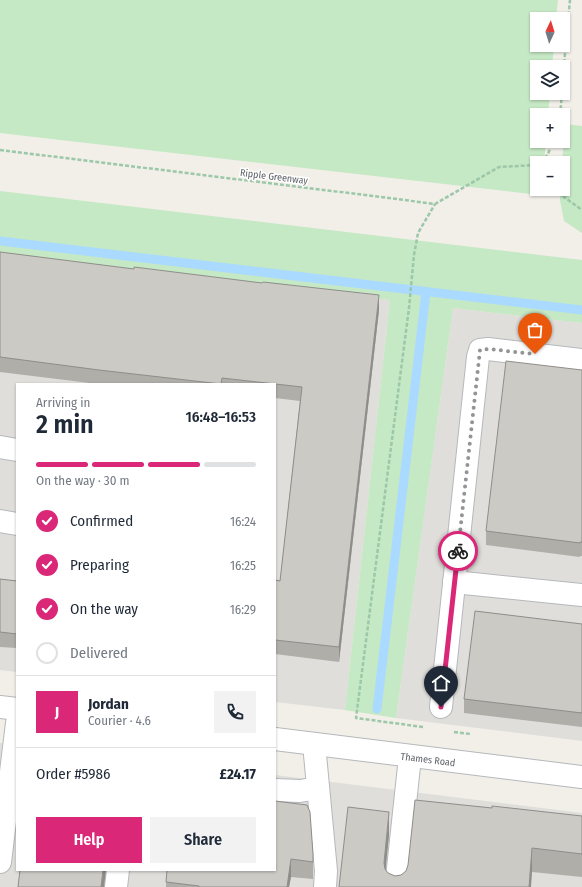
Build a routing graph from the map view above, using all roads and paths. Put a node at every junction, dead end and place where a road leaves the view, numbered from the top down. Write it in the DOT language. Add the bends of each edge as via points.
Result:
graph roads {
  1 [pos="570,0"];
  2 [pos="564,60"];
  3 [pos="0,150"];
  4 [pos="530,165"];
  5 [pos="563,196"];
  6 [pos="434,204"];
  7 [pos="582,210"];
  8 [pos="582,360"];
  9 [pos="0,447"];
  10 [pos="16,450"];
  11 [pos="0,521"];
  12 [pos="16,524"];
  13 [pos="454,582"];
  14 [pos="582,595"];
  15 [pos="0,707"];
  16 [pos="441,707"];
  17 [pos="16,709"];
  18 [pos="366,720"];
  19 [pos="16,732"];
  20 [pos="276,739"];
  21 [pos="314,744"];
  22 [pos="410,757"];
  23 [pos="582,777"];
  24 [pos="318,788"];
  25 [pos="276,790"];
  26 [pos="0,862"];
  27 [pos="118,871"];
  28 [pos="116,887"];
  29 [pos="325,887"];
  30 [pos="396,887"];
  1 -- 2 [label="path"];
  3 -- 6 [label="path, Ripple Greenway"];
  4 -- 6 [label="path" via="499,167"];
  5 -- 7 [label="path"];
  6 -- 18 [label="path" via="418,233 414,255 356,718"];
  8 -- 13 [label="street" via="480,350"];
  9 -- 10 [label="street"];
  11 -- 12 [label="street"];
  13 -- 14 [label="street"];
  13 -- 16 [label="street"];
  15 -- 17 [label="street"];
  19 -- 26 [label="street"];
  20 -- 21 [label="street, Thames Road"];
  21 -- 22 [label="street, Thames Road"];
  21 -- 24 [label="street"];
  22 -- 23 [label="street, Thames Road"];
  22 -- 30 [label="street"];
  24 -- 25 [label="street" via="300,791"];
  24 -- 29 [label="street" via="326,871"];
  27 -- 28 [label="street"];
}
